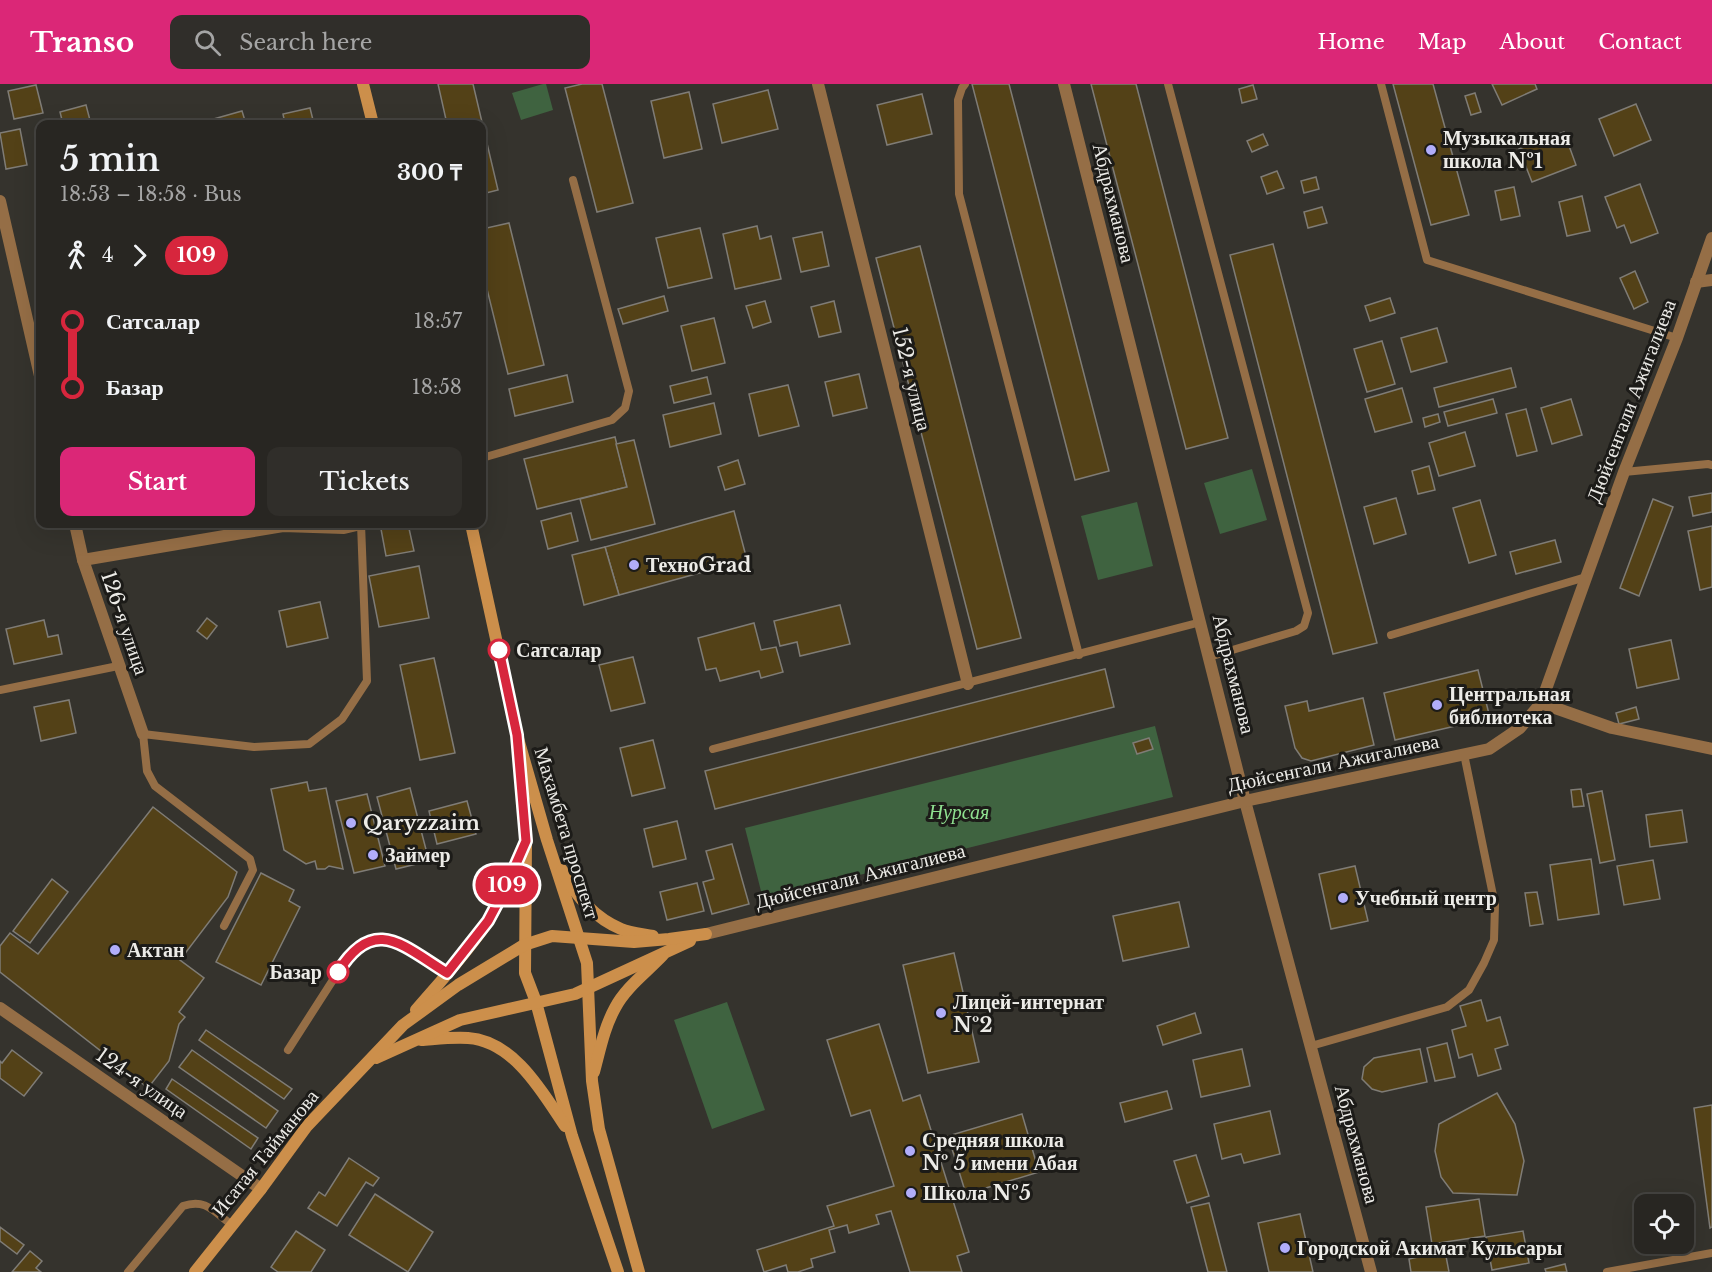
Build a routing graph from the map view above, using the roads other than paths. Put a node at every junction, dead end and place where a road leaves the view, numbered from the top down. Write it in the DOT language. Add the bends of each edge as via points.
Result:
graph roads {
  1 [pos="363,84"];
  2 [pos="818,84"];
  3 [pos="965,84"];
  4 [pos="1064,84"];
  5 [pos="1168,84"];
  6 [pos="1380,84"];
  7 [pos="372,120"];
  8 [pos="573,180"];
  9 [pos="0,201"];
  10 [pos="1712,238"];
  11 [pos="1712,280"];
  12 [pos="1696,282"];
  13 [pos="1677,338"];
  14 [pos="36,358"];
  15 [pos="486,457"];
  16 [pos="1712,465"];
  17 [pos="1624,472"];
  18 [pos="76,528"];
  19 [pos="271,528"];
  20 [pos="361,528"];
  21 [pos="472,528"];
  22 [pos="83,560"];
  23 [pos="1588,577"];
  24 [pos="1201,622"];
  25 [pos="1391,635"];
  26 [pos="1079,655"];
  27 [pos="1209,657"];
  28 [pos="118,666"];
  29 [pos="968,684"];
  30 [pos="0,690"];
  31 [pos="1541,704"];
  32 [pos="143,734"];
  33 [pos="517,735"];
  34 [pos="713,749"];
  35 [pos="1712,749"];
  36 [pos="1464,754"];
  37 [pos="1245,801"];
  38 [pos="547,840"];
  39 [pos="526,841"];
  40 [pos="224,926"];
  41 [pos="579,938"];
  42 [pos="524,945"];
  43 [pos="669,945"];
  44 [pos="447,973"];
  45 [pos="589,988"];
  46 [pos="536,1002"];
  47 [pos="0,1008"];
  48 [pos="404,1025"];
  49 [pos="413,1040"];
  50 [pos="1311,1046"];
  51 [pos="288,1050"];
  52 [pos="370,1061"];
  53 [pos="592,1082"];
  54 [pos="572,1136"];
  55 [pos="261,1190"];
  56 [pos="232,1225"];
  57 [pos="1712,1253"];
  58 [pos="128,1272"];
  59 [pos="195,1272"];
  60 [pos="618,1272"];
  61 [pos="639,1272"];
  62 [pos="1371,1272"];
  63 [pos="1607,1272"];
  1 -- 7 [label="street"];
  2 -- 29 [label="street, 152-я улица"];
  3 -- 26 [label="lane" via="958,100 959,194"];
  4 -- 24 [label="street, Абдрахманова"];
  5 -- 27 [label="lane" via="1308,613 1304,626 1296,631"];
  6 -- 13 [label="lane" via="1427,260"];
  8 -- 15 [label="lane" via="628,391 625,408 612,420"];
  9 -- 14 [label="street"];
  10 -- 12 [label="street, Дюйсенгали Ажигалиева"];
  11 -- 12 [label="street"];
  12 -- 13 [label="street, Дюйсенгали Ажигалиева"];
  13 -- 17 [label="street, Дюйсенгали Ажигалиева"];
  16 -- 17 [label="lane"];
  17 -- 23 [label="street, Дюйсенгали Ажигалиева"];
  18 -- 22 [label="street, 126-я улица"];
  19 -- 22 [label="street"];
  20 -- 32 [label="lane" via="367,681 342,719 309,744 254,747"];
  21 -- 33 [label="street"];
  22 -- 28 [label="street, 126-я улица"];
  23 -- 25 [label="lane"];
  23 -- 31 [label="street, Дюйсенгали Ажигалиева"];
  24 -- 26 [label="lane"];
  24 -- 27 [label="street, Абдрахманова"];
  26 -- 29 [label="lane"];
  27 -- 37 [label="street, Абдрахманова"];
  28 -- 30 [label="lane"];
  28 -- 32 [label="street, 126-я улица"];
  29 -- 34 [label="lane"];
  31 -- 35 [label="street" via="1611,728"];
  31 -- 36 [label="street, Дюйсенгали Ажигалиева" via="1520,728 1488,749"];
  32 -- 40 [label="lane" via="147,771 155,786 250,859 253,870"];
  33 -- 38 [label="street, Махамбета проспект"];
  33 -- 39 [label="street, Махамбета проспект"];
  36 -- 37 [label="street, Дюйсенгали Ажигалиева"];
  36 -- 50 [label="lane" via="1495,905 1494,940 1484,963 1469,990 1447,1007"];
  37 -- 43 [label="street, Дюйсенгали Ажигалиева"];
  37 -- 50 [label="street, Абдрахманова"];
  38 -- 41 [label="street, Махамбета проспект"];
  38 -- 43 [label="street" via="568,882 599,916 621,930"];
  39 -- 42 [label="street, Махамбета проспект"];
  39 -- 44 [label="street" via="488,921"];
  41 -- 42 [label="street" via="552,936"];
  41 -- 43 [label="street, Дюйсенгали Ажигалиева"];
  41 -- 45 [label="street"];
  42 -- 46 [label="street" via="525,973"];
  42 -- 48 [label="street, Исатая Тайманова" via="458,985"];
  43 -- 45 [label="street, Дюйсенгали Ажигалиева"];
  43 -- 53 [label="street" via="615,1007"];
  44 -- 48 [label="street"];
  44 -- 51 [label="lane" via="398,943 382,938 364,944 349,955"];
  45 -- 46 [label="street" via="564,998"];
  45 -- 53 [label="street"];
  46 -- 49 [label="street, Исатая Тайманова" via="460,1020"];
  46 -- 54 [label="street"];
  47 -- 55 [label="street, 124-я улица"];
  48 -- 52 [label="street, Исатая Тайманова"];
  49 -- 52 [label="street, Исатая Тайманова"];
  49 -- 54 [label="street" via="469,1038 508,1055 525,1069"];
  50 -- 62 [label="street, Абдрахманова"];
  52 -- 55 [label="street, Исатая Тайманова" via="307,1126"];
  53 -- 61 [label="street" via="599,1129"];
  54 -- 60 [label="street"];
  55 -- 56 [label="street, Исатая Тайманова"];
  56 -- 58 [label="lane" via="205,1204 183,1206"];
  56 -- 59 [label="street, Исатая Тайманова"];
  57 -- 63 [label="lane"];
}
